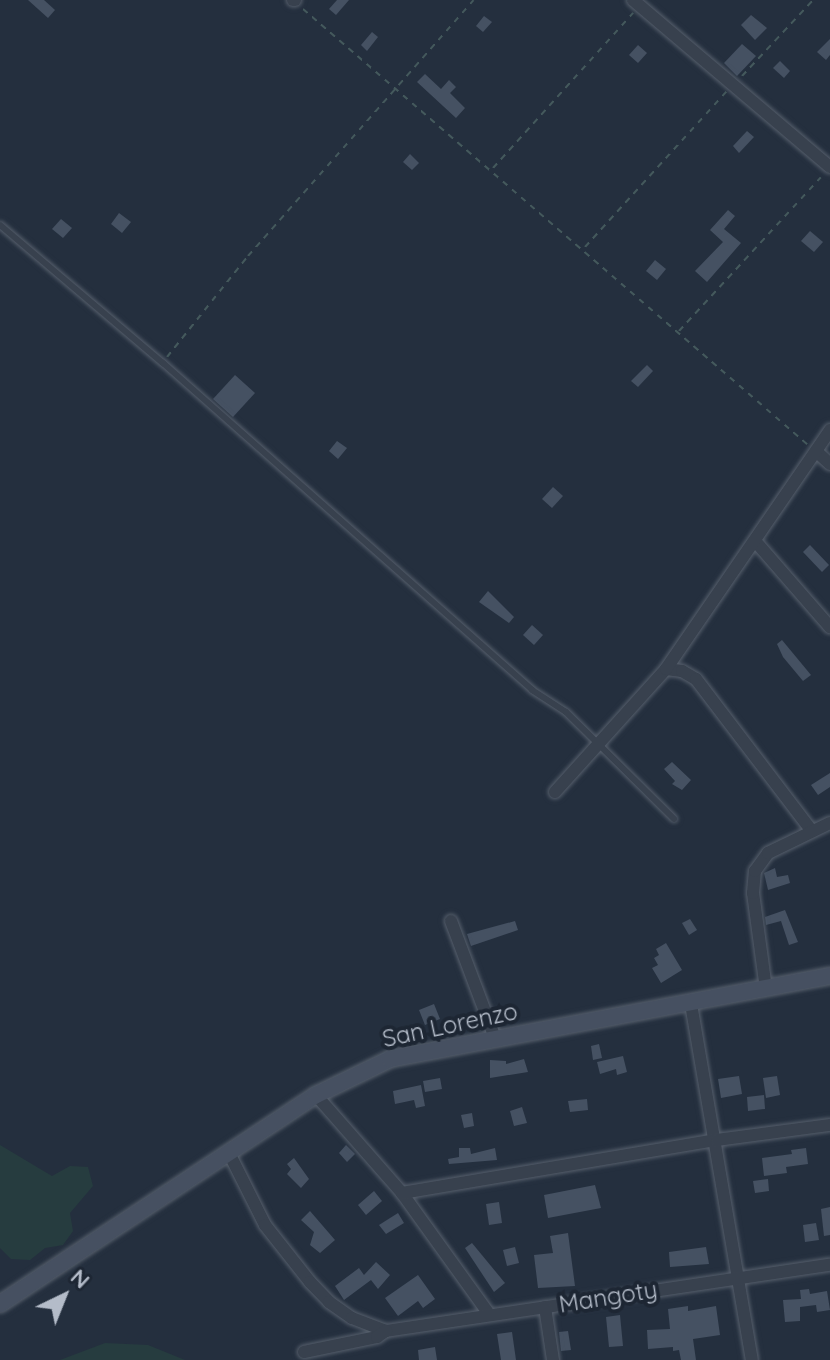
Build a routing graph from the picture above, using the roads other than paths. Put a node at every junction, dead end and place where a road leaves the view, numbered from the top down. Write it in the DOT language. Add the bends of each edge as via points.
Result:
graph roads {
  1 [pos="636,3"];
  2 [pos="830,167"];
  3 [pos="0,225"];
  4 [pos="830,430"];
  5 [pos="816,451"];
  6 [pos="830,464"];
  7 [pos="756,542"];
  8 [pos="830,627"];
  9 [pos="666,669"];
  10 [pos="597,743"];
  11 [pos="555,792"];
  12 [pos="674,819"];
  13 [pos="830,823"];
  14 [pos="812,831"];
  15 [pos="451,921"];
  16 [pos="830,976"];
  17 [pos="766,989"];
  18 [pos="691,1004"];
  19 [pos="495,1038"];
  20 [pos="316,1095"];
  21 [pos="830,1125"];
  22 [pos="717,1140"];
  23 [pos="229,1153"];
  24 [pos="402,1193"];
  25 [pos="830,1265"];
  26 [pos="740,1277"];
  27 [pos="0,1304"];
  28 [pos="545,1307"];
  29 [pos="489,1314"];
  30 [pos="386,1331"];
  31 [pos="304,1352"];
  32 [pos="553,1360"];
  33 [pos="752,1360"];
  1 -- 2 [label="street"];
  3 -- 10 [label="lane"];
  4 -- 5 [label="street"];
  5 -- 6 [label="street"];
  5 -- 7 [label="street"];
  7 -- 8 [label="street"];
  7 -- 9 [label="street"];
  9 -- 10 [label="street"];
  9 -- 14 [label="street" via="696,679"];
  10 -- 11 [label="street"];
  10 -- 12 [label="lane"];
  13 -- 14 [label="street"];
  14 -- 17 [label="street" via="768,853 755,871 753,893"];
  15 -- 19 [label="street"];
  16 -- 17 [label="street, San Lorenzo"];
  17 -- 18 [label="street, San Lorenzo"];
  18 -- 19 [label="street, San Lorenzo"];
  18 -- 22 [label="street"];
  19 -- 20 [label="street, San Lorenzo" via="390,1059"];
  20 -- 23 [label="street, San Lorenzo"];
  20 -- 24 [label="street"];
  21 -- 22 [label="street"];
  22 -- 24 [label="street"];
  22 -- 26 [label="street"];
  23 -- 27 [label="street, San Lorenzo"];
  23 -- 30 [label="street" via="265,1225 310,1282 352,1318"];
  24 -- 29 [label="street"];
  25 -- 26 [label="street, Mangoty"];
  26 -- 28 [label="street, Mangoty"];
  26 -- 33 [label="street"];
  28 -- 29 [label="street, Mangoty"];
  28 -- 32 [label="street"];
  29 -- 30 [label="street, Mangoty"];
  30 -- 31 [label="street, Mangoty" via="365,1341"];
}
